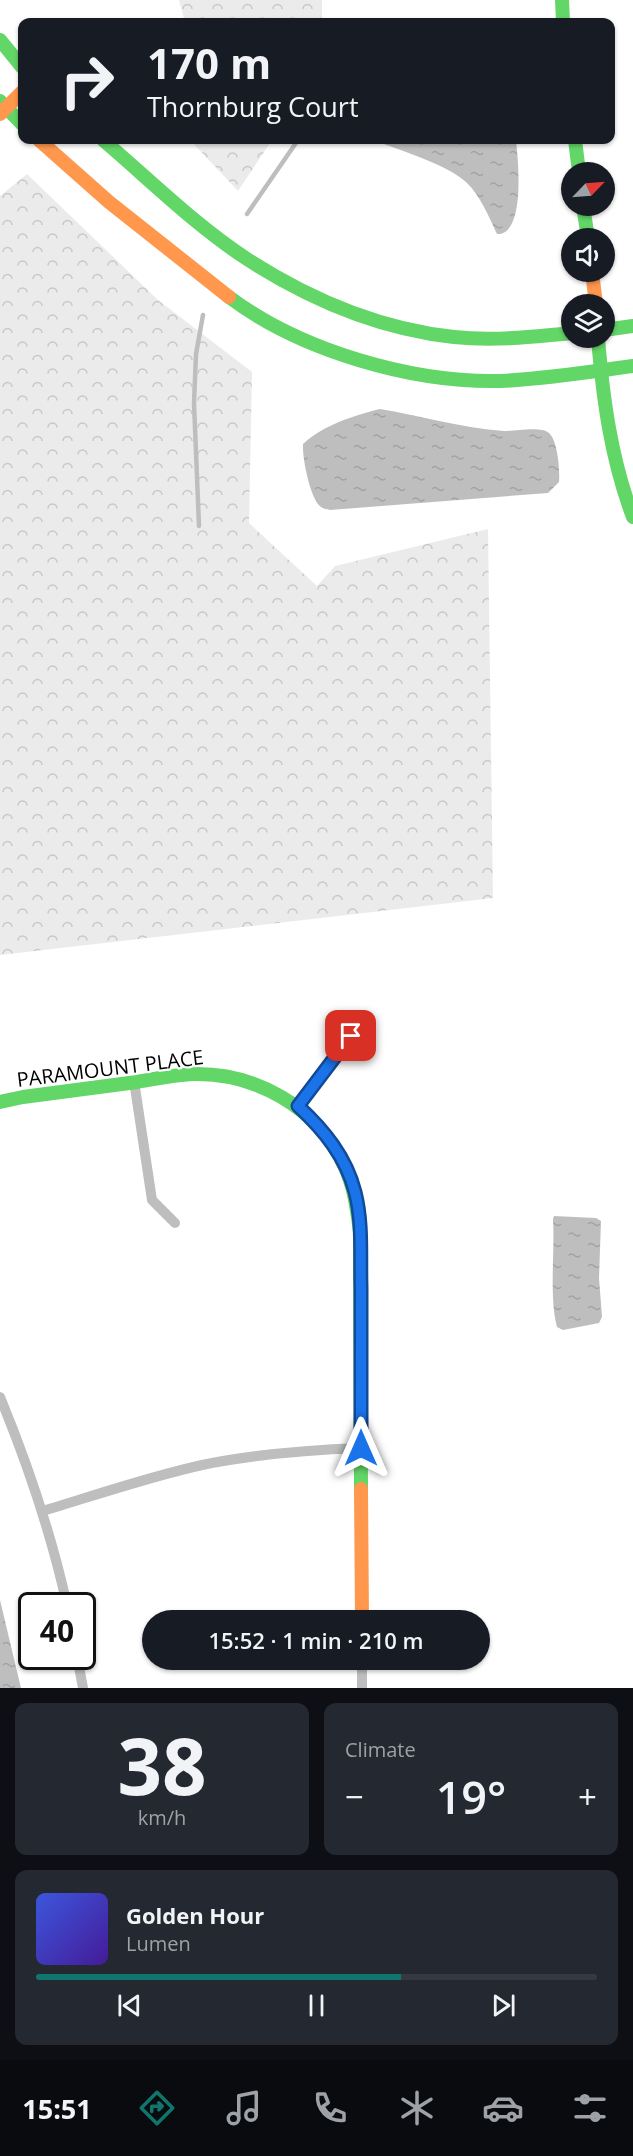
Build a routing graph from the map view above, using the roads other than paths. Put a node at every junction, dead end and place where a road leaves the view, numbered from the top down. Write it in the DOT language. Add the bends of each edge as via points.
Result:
graph roads {
  1 [pos="562,0"];
  2 [pos="563,18"];
  3 [pos="0,39"];
  4 [pos="18,62"];
  5 [pos="18,95"];
  6 [pos="2,108"];
  7 [pos="18,121"];
  8 [pos="43,144"];
  9 [pos="108,144"];
  10 [pos="576,144"];
  11 [pos="578,162"];
  12 [pos="633,326"];
  13 [pos="615,328"];
  14 [pos="561,334"];
  15 [pos="599,348"];
  16 [pos="633,366"];
  17 [pos="601,370"];
  18 [pos="633,517"];
  19 [pos="365,1018"];
  20 [pos="134,1082"];
  21 [pos="0,1102"];
  22 [pos="298,1106"];
  23 [pos="175,1223"];
  24 [pos="0,1397"];
  25 [pos="361,1448"];
  26 [pos="43,1511"];
  27 [pos="64,1592"];
  28 [pos="362,1610"];
  29 [pos="80,1670"];
  30 [pos="362,1670"];
  31 [pos="83,1688"];
  32 [pos="362,1688"];
  1 -- 2 [label="main road"];
  3 -- 4 [label="main road"];
  5 -- 6 [label="main road"];
  6 -- 7 [label="main road"];
  8 -- 17 [label="main road" via="82,180 245,308 309,342 366,363 458,380 492,381"];
  9 -- 14 [label="main road" via="221,241 321,299 364,317 453,337 505,339"];
  10 -- 11 [label="main road"];
  12 -- 13 [label="main road"];
  15 -- 17 [label="main road"];
  16 -- 17 [label="main road"];
  17 -- 18 [label="main road" via="614,456"];
  19 -- 22 [label="street"];
  20 -- 21 [label="main road, PARAMOUNT PLACE"];
  20 -- 22 [label="main road, PARAMOUNT PLACE" via="192,1074 239,1078"];
  20 -- 23 [label="street" via="152,1200"];
  22 -- 25 [label="main road, PARAMOUNT PLACE" via="333,1143 355,1191 360,1232"];
  24 -- 26 [label="street"];
  25 -- 26 [label="street" via="308,1450 202,1465"];
  25 -- 28 [label="main road, PARAMOUNT PLACE"];
  26 -- 27 [label="street"];
  29 -- 31 [label="street"];
  30 -- 32 [label="street"];
}
